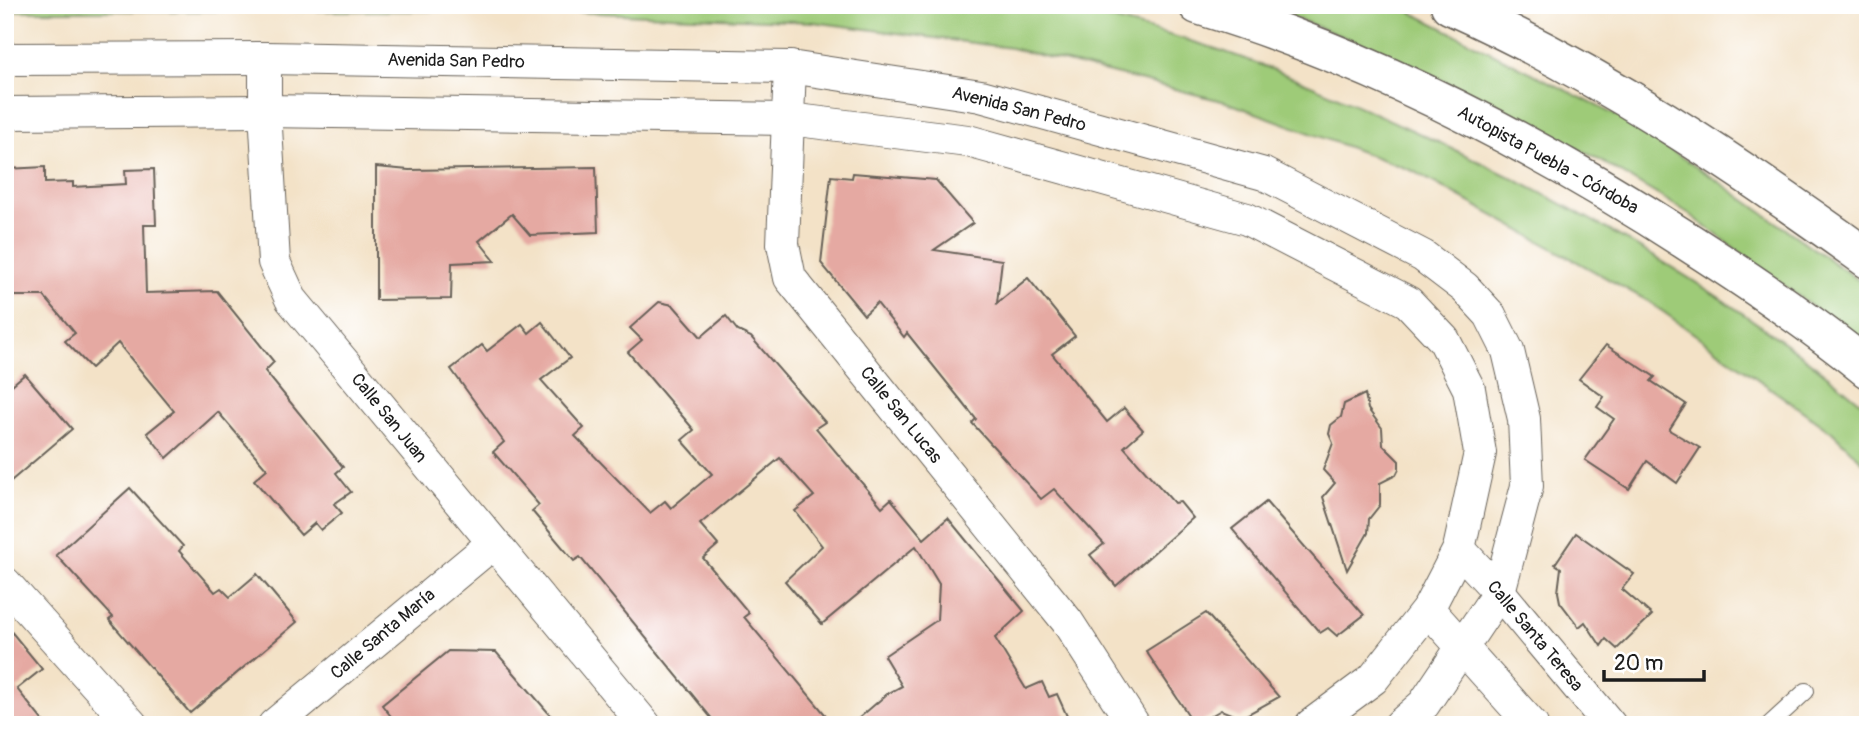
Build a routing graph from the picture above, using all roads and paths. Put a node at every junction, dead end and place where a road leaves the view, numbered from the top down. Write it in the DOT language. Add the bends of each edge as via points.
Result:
graph roads {
  1 [pos="1198,5"];
  2 [pos="1450,5"];
  3 [pos="265,58"];
  4 [pos="5,59"];
  5 [pos="790,67"];
  6 [pos="265,111"];
  7 [pos="5,113"];
  8 [pos="789,119"];
  9 [pos="1868,259"];
  10 [pos="1868,369"];
  11 [pos="492,544"];
  12 [pos="1459,549"];
  13 [pos="5,583"];
  14 [pos="1499,592"];
  15 [pos="1428,609"];
  16 [pos="1464,648"];
  17 [pos="1806,691"];
  18 [pos="132,725"];
  19 [pos="274,725"];
  20 [pos="645,725"];
  21 [pos="1134,725"];
  22 [pos="1311,725"];
  23 [pos="1400,725"];
  24 [pos="1532,725"];
  25 [pos="1610,725"];
  26 [pos="1769,725"];
  1 -- 10 [label="highway, Autopista Puebla - Córdoba" via="1393,78 1555,160 1721,263"];
  2 -- 9 [label="highway" via="1522,39 1663,118"];
  3 -- 4 [label="street, Avenida San Pedro"];
  3 -- 5 [label="street, Avenida San Pedro"];
  3 -- 6 [label="street, Calle San Juan"];
  5 -- 8 [label="street, Calle San Lucas"];
  5 -- 14 [label="street, Avenida San Pedro" via="981,96 1264,174 1423,256 1465,288 1490,315 1508,351 1524,419 1527,486"];
  6 -- 7 [label="street"];
  6 -- 8 [label="street"];
  6 -- 11 [label="street, Calle San Juan" via="274,262 291,299"];
  8 -- 12 [label="street" via="968,141 1247,219 1408,302 1444,340 1469,390 1480,453"];
  8 -- 21 [label="street, Calle San Lucas" via="783,244 790,278 1067,621"];
  11 -- 19 [label="street, Calle Santa María"];
  11 -- 20 [label="street, Calle San Juan"];
  12 -- 14 [label="street, Calle Santa Teresa"];
  12 -- 15 [label="street"];
  13 -- 18 [label="street"];
  14 -- 16 [label="street, Avenida San Pedro"];
  14 -- 25 [label="street, Calle Santa Teresa"];
  15 -- 16 [label="street"];
  15 -- 22 [label="street" via="1373,679"];
  16 -- 23 [label="street, Avenida San Pedro" via="1424,704"];
  16 -- 24 [label="street"];
  17 -- 26 [label="lane"];
}
